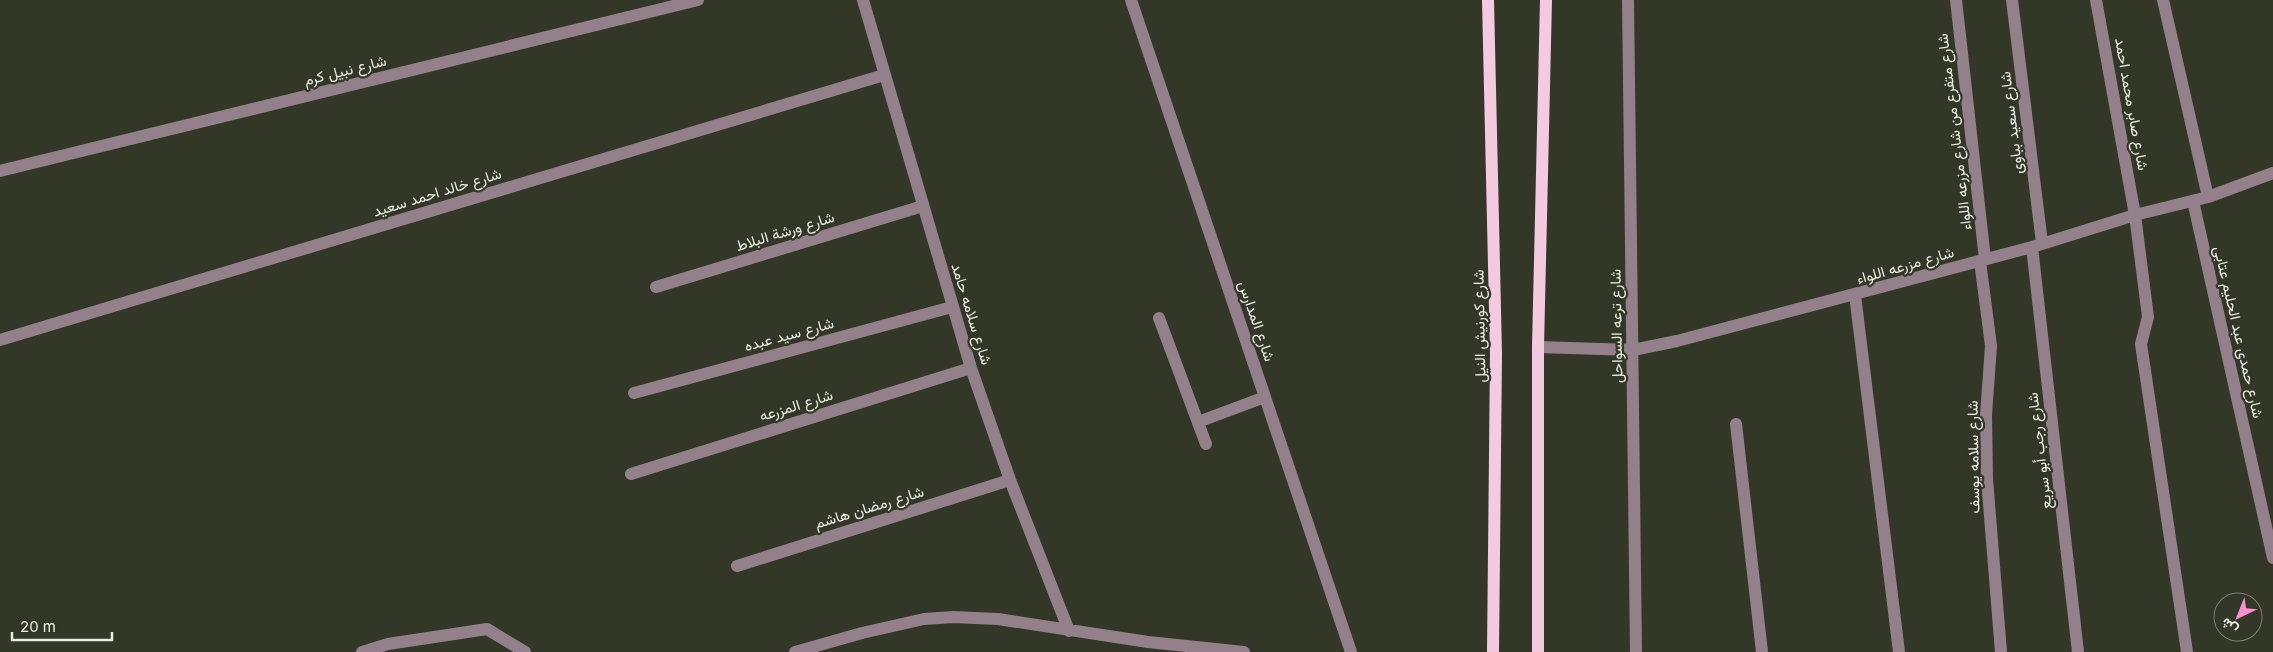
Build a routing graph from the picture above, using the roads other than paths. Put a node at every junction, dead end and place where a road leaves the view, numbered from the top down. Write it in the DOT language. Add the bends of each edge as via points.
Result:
graph roads {
  1 [pos="698,0"];
  2 [pos="863,0"];
  3 [pos="1131,0"];
  4 [pos="1488,0"];
  5 [pos="1546,0"];
  6 [pos="1628,0"];
  7 [pos="1956,0"];
  8 [pos="2012,0"];
  9 [pos="2096,0"];
  10 [pos="2163,0"];
  11 [pos="884,75"];
  12 [pos="0,171"];
  13 [pos="2273,172"];
  14 [pos="2208,196"];
  15 [pos="2193,201"];
  16 [pos="923,206"];
  17 [pos="2135,215"];
  18 [pos="2037,245"];
  19 [pos="1983,260"];
  20 [pos="656,286"];
  21 [pos="1855,296"];
  22 [pos="952,307"];
  23 [pos="1159,318"];
  24 [pos="0,340"];
  25 [pos="1538,347"];
  26 [pos="1632,350"];
  27 [pos="971,368"];
  28 [pos="634,393"];
  29 [pos="1265,397"];
  30 [pos="1198,422"];
  31 [pos="1736,424"];
  32 [pos="1206,444"];
  33 [pos="631,474"];
  34 [pos="1010,480"];
  35 [pos="2273,558"];
  36 [pos="737,566"];
  37 [pos="1069,631"];
  38 [pos="362,652"];
  39 [pos="525,652"];
  40 [pos="795,652"];
  41 [pos="1244,652"];
  42 [pos="1352,652"];
  43 [pos="1493,652"];
  44 [pos="1538,652"];
  45 [pos="1636,652"];
  46 [pos="1762,652"];
  47 [pos="1899,652"];
  48 [pos="2002,652"];
  49 [pos="2078,652"];
  50 [pos="2187,652"];
  1 -- 12 [label="street, شارع نبيل كرم"];
  2 -- 11 [label="street, شارع سلامه حامد"];
  3 -- 29 [label="street, شارع المدارس"];
  4 -- 43 [label="main road, شارع كورنيش النيل" via="1496,354"];
  5 -- 25 [label="main road"];
  6 -- 26 [label="street, شارع ترعه السواحل"];
  7 -- 19 [label="street, شارع متفرع من شارع مزرعه اللواء"];
  8 -- 18 [label="street, شارع سعيد بباوى"];
  9 -- 17 [label="street, شارع صابر محمد احمد"];
  10 -- 14 [label="street"];
  11 -- 16 [label="street, شارع سلامه حامد"];
  11 -- 24 [label="street, شارع خالد احمد سعيد"];
  13 -- 14 [label="street, شارع مزرعه اللواء"];
  14 -- 15 [label="street, شارع مزرعه اللواء"];
  15 -- 17 [label="street, شارع مزرعه اللواء"];
  15 -- 35 [label="street, شارع حمدى عبد الحليم عتابى"];
  16 -- 20 [label="street, شارع ورشة البلاط"];
  16 -- 22 [label="street, شارع سلامه حامد"];
  17 -- 18 [label="street, شارع مزرعه اللواء"];
  17 -- 50 [label="street, شارع صابر محمد احمد" via="2148,318 2141,344"];
  18 -- 19 [label="street, شارع مزرعه اللواء"];
  18 -- 49 [label="street, شارع رجب أبو سريع"];
  19 -- 21 [label="street, شارع مزرعه اللواء"];
  19 -- 48 [label="street, شارع سلامه يوسف" via="1991,346 1986,415 1988,479"];
  21 -- 26 [label="street, شارع مزرعه اللواء"];
  21 -- 47 [label="street"];
  22 -- 27 [label="street, شارع سلامه حامد"];
  22 -- 28 [label="street, شارع سيد عبده"];
  23 -- 30 [label="street"];
  25 -- 26 [label="street, شارع مزرعه اللواء"];
  25 -- 44 [label="main road"];
  26 -- 45 [label="street, شارع ترعه السواحل"];
  27 -- 33 [label="street, شارع المزرعه"];
  27 -- 34 [label="street, شارع سلامه حامد"];
  29 -- 30 [label="street"];
  29 -- 42 [label="street, شارع المدارس"];
  30 -- 32 [label="street"];
  31 -- 46 [label="street"];
  34 -- 36 [label="street, شارع رمضان هاشم"];
  34 -- 37 [label="street, شارع سلامه حامد"];
  37 -- 40 [label="street" via="998,620 924,619"];
  37 -- 41 [label="street"];
  38 -- 39 [label="street" via="388,644 487,629"];
}
